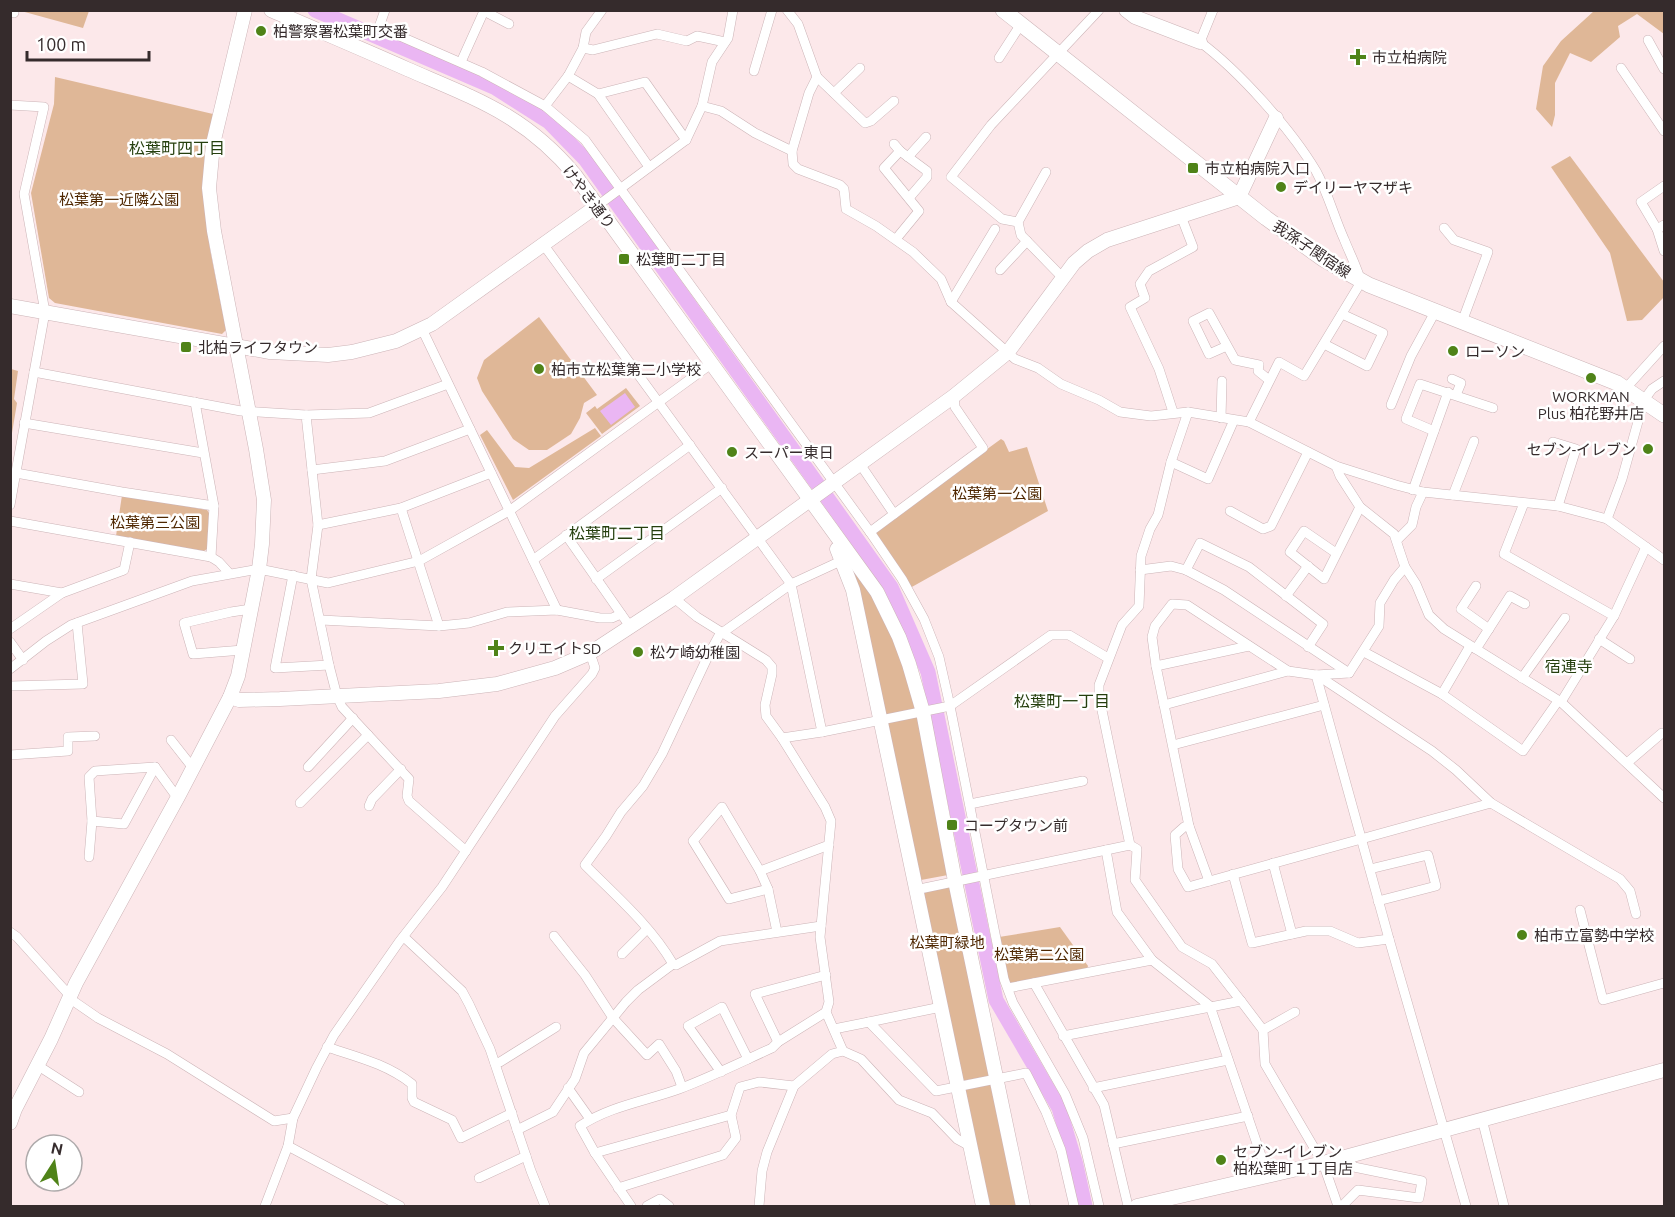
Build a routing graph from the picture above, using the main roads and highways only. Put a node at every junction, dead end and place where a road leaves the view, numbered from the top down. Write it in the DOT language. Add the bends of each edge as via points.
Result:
graph roads {
  1 [pos="1003,10"];
  2 [pos="1665,415"];
  1 -- 2 [label="main road, 我孫子関宿線" via="1307,249 1361,282 1626,388"];
}
